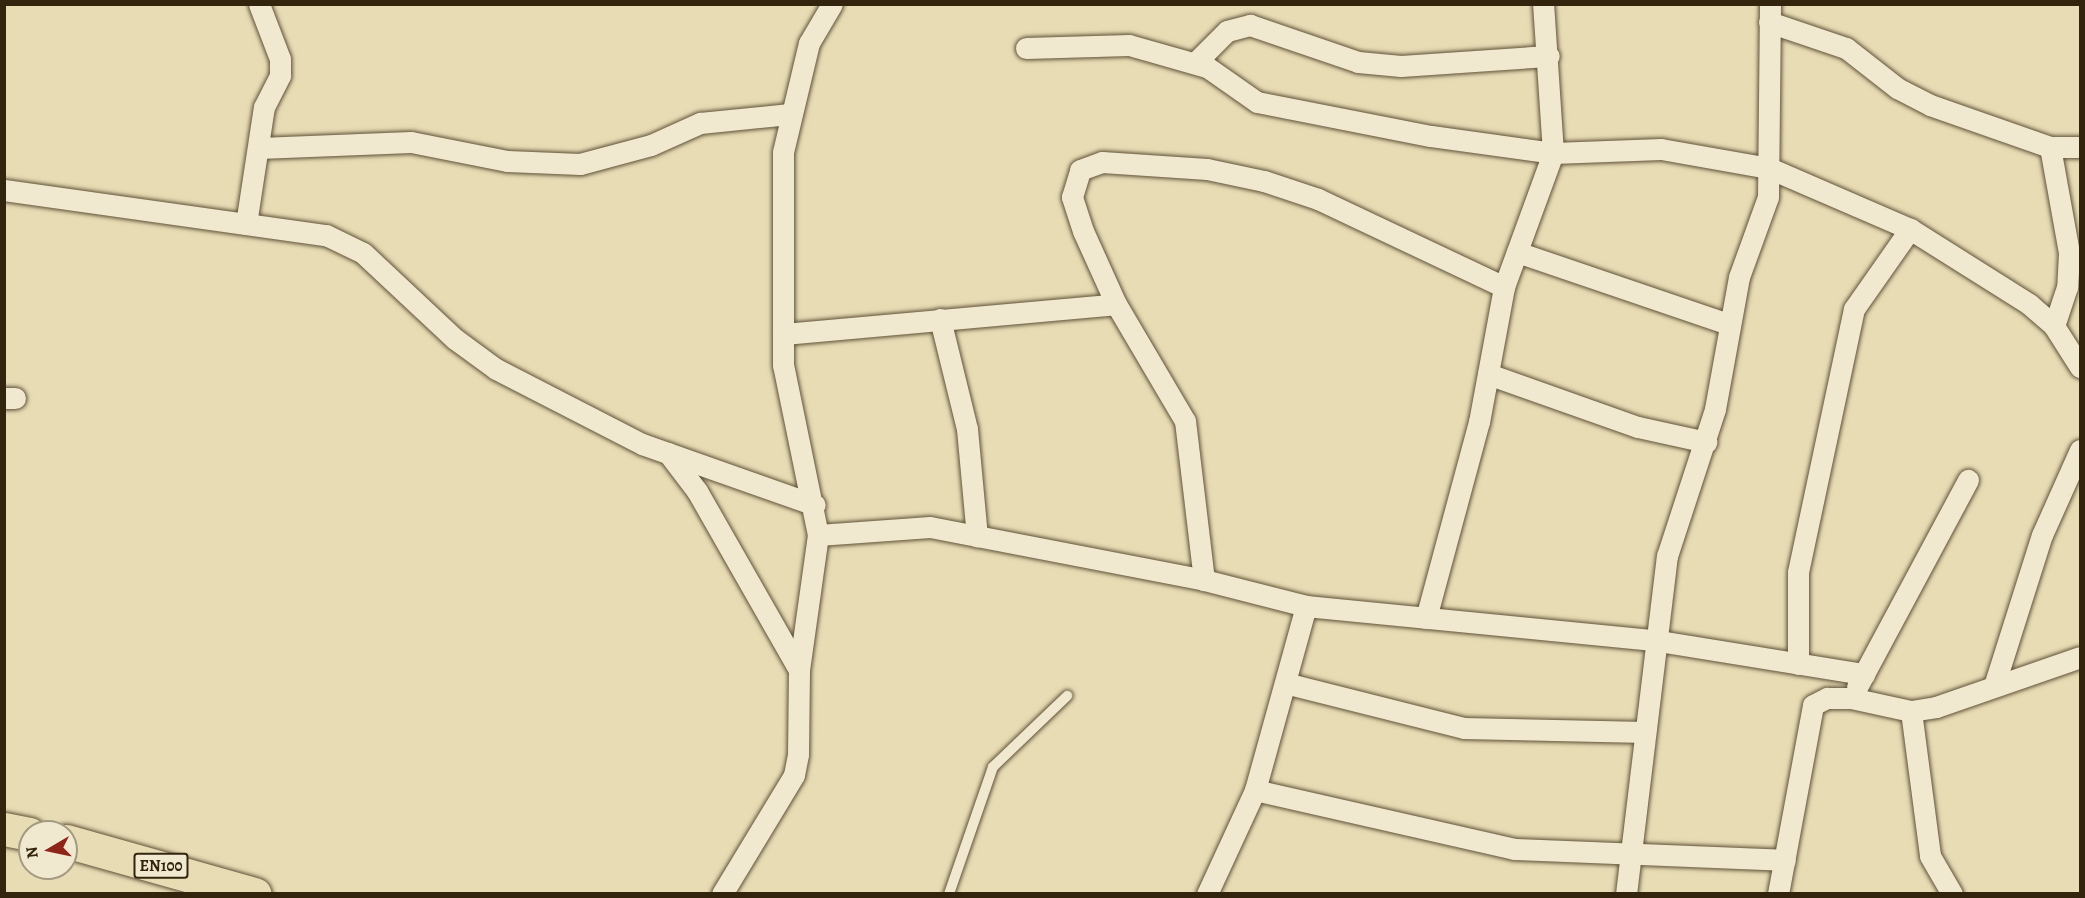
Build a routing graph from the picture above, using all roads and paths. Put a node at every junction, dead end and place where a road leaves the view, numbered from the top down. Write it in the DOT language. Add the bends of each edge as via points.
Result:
graph roads {
  1 [pos="259,4"];
  2 [pos="832,4"];
  3 [pos="1543,4"];
  4 [pos="1770,13"];
  5 [pos="1026,48"];
  6 [pos="1549,56"];
  7 [pos="1195,63"];
  8 [pos="790,114"];
  9 [pos="2050,147"];
  10 [pos="2080,147"];
  11 [pos="259,148"];
  12 [pos="1553,153"];
  13 [pos="1769,168"];
  14 [pos="4,190"];
  15 [pos="246,224"];
  16 [pos="1910,229"];
  17 [pos="1517,252"];
  18 [pos="1504,287"];
  19 [pos="1116,304"];
  20 [pos="940,319"];
  21 [pos="1729,324"];
  22 [pos="2054,326"];
  23 [pos="783,334"];
  24 [pos="2080,367"];
  25 [pos="1488,375"];
  26 [pos="1706,442"];
  27 [pos="2080,450"];
  28 [pos="668,453"];
  29 [pos="1968,480"];
  30 [pos="815,505"];
  31 [pos="818,535"];
  32 [pos="977,537"];
  33 [pos="1204,580"];
  34 [pos="1306,606"];
  35 [pos="1426,618"];
  36 [pos="1653,640"];
  37 [pos="2080,657"];
  38 [pos="1798,664"];
  39 [pos="799,670"];
  40 [pos="1864,675"];
  41 [pos="1285,683"];
  42 [pos="1994,686"];
  43 [pos="1067,696"];
  44 [pos="1851,698"];
  45 [pos="1911,711"];
  46 [pos="1645,732"];
  47 [pos="1256,790"];
  48 [pos="78,845"];
  49 [pos="1629,856"];
  50 [pos="1785,860"];
  51 [pos="255,894"];
  52 [pos="722,894"];
  53 [pos="949,894"];
  54 [pos="1207,894"];
  55 [pos="1626,894"];
  56 [pos="1778,894"];
  57 [pos="1952,894"];
  1 -- 11 [label="street" via="280,59 280,75 264,107"];
  2 -- 8 [label="street" via="809,43"];
  3 -- 6 [label="street"];
  4 -- 9 [label="street" via="1846,48 1897,88 1930,105"];
  4 -- 13 [label="street"];
  5 -- 7 [label="street" via="1129,45"];
  6 -- 7 [label="street" via="1401,66 1358,62 1250,25 1227,31"];
  6 -- 12 [label="street"];
  7 -- 12 [label="street" via="1268,104"];
  8 -- 11 [label="street" via="700,123 651,145 580,164 507,161 411,142"];
  8 -- 23 [label="street" via="783,153"];
  9 -- 10 [label="street"];
  9 -- 22 [label="street" via="2069,253 2067,287"];
  11 -- 15 [label="street"];
  12 -- 13 [label="street" via="1661,149"];
  12 -- 17 [label="street"];
  13 -- 16 [label="street"];
  13 -- 21 [label="street" via="1767,197"];
  14 -- 15 [label="street"];
  15 -- 28 [label="street" via="326,235 363,253 455,339 496,369"];
  16 -- 22 [label="street" via="2029,304"];
  16 -- 38 [label="street" via="1854,309 1798,572"];
  17 -- 18 [label="street"];
  17 -- 21 [label="street"];
  18 -- 19 [label="street" via="1318,199 1264,181 1207,169 1102,162 1080,170 1072,197"];
  18 -- 25 [label="street"];
  19 -- 20 [label="street"];
  19 -- 33 [label="street" via="1185,421"];
  20 -- 23 [label="street"];
  20 -- 32 [label="street" via="967,429"];
  21 -- 26 [label="street"];
  22 -- 24 [label="street"];
  23 -- 30 [label="street" via="788,398"];
  25 -- 26 [label="street" via="1638,427"];
  25 -- 35 [label="street"];
  26 -- 36 [label="street" via="1667,556"];
  27 -- 42 [label="street" via="2042,535"];
  28 -- 30 [label="street"];
  28 -- 39 [label="street" via="697,491"];
  29 -- 40 [label="street" via="1918,566"];
  30 -- 31 [label="street"];
  31 -- 32 [label="street" via="895,526"];
  31 -- 39 [label="street"];
  32 -- 33 [label="street"];
  33 -- 34 [label="street"];
  34 -- 35 [label="street"];
  34 -- 41 [label="street"];
  35 -- 36 [label="street"];
  36 -- 38 [label="street"];
  36 -- 46 [label="street"];
  37 -- 42 [label="street"];
  38 -- 40 [label="street"];
  39 -- 52 [label="street" via="794,775"];
  40 -- 44 [label="street"];
  41 -- 46 [label="street" via="1464,728"];
  41 -- 47 [label="street"];
  42 -- 45 [label="street" via="1967,699"];
  43 -- 53 [label="lane" via="993,766"];
  44 -- 45 [label="street"];
  44 -- 50 [label="street" via="1827,698 1813,705"];
  45 -- 57 [label="street" via="1930,856"];
  46 -- 49 [label="street"];
  47 -- 49 [label="street" via="1514,849"];
  47 -- 54 [label="street"];
  48 -- 51 [label="main road, EN100"];
  49 -- 50 [label="street"];
  49 -- 55 [label="street"];
  50 -- 56 [label="street"];
}
